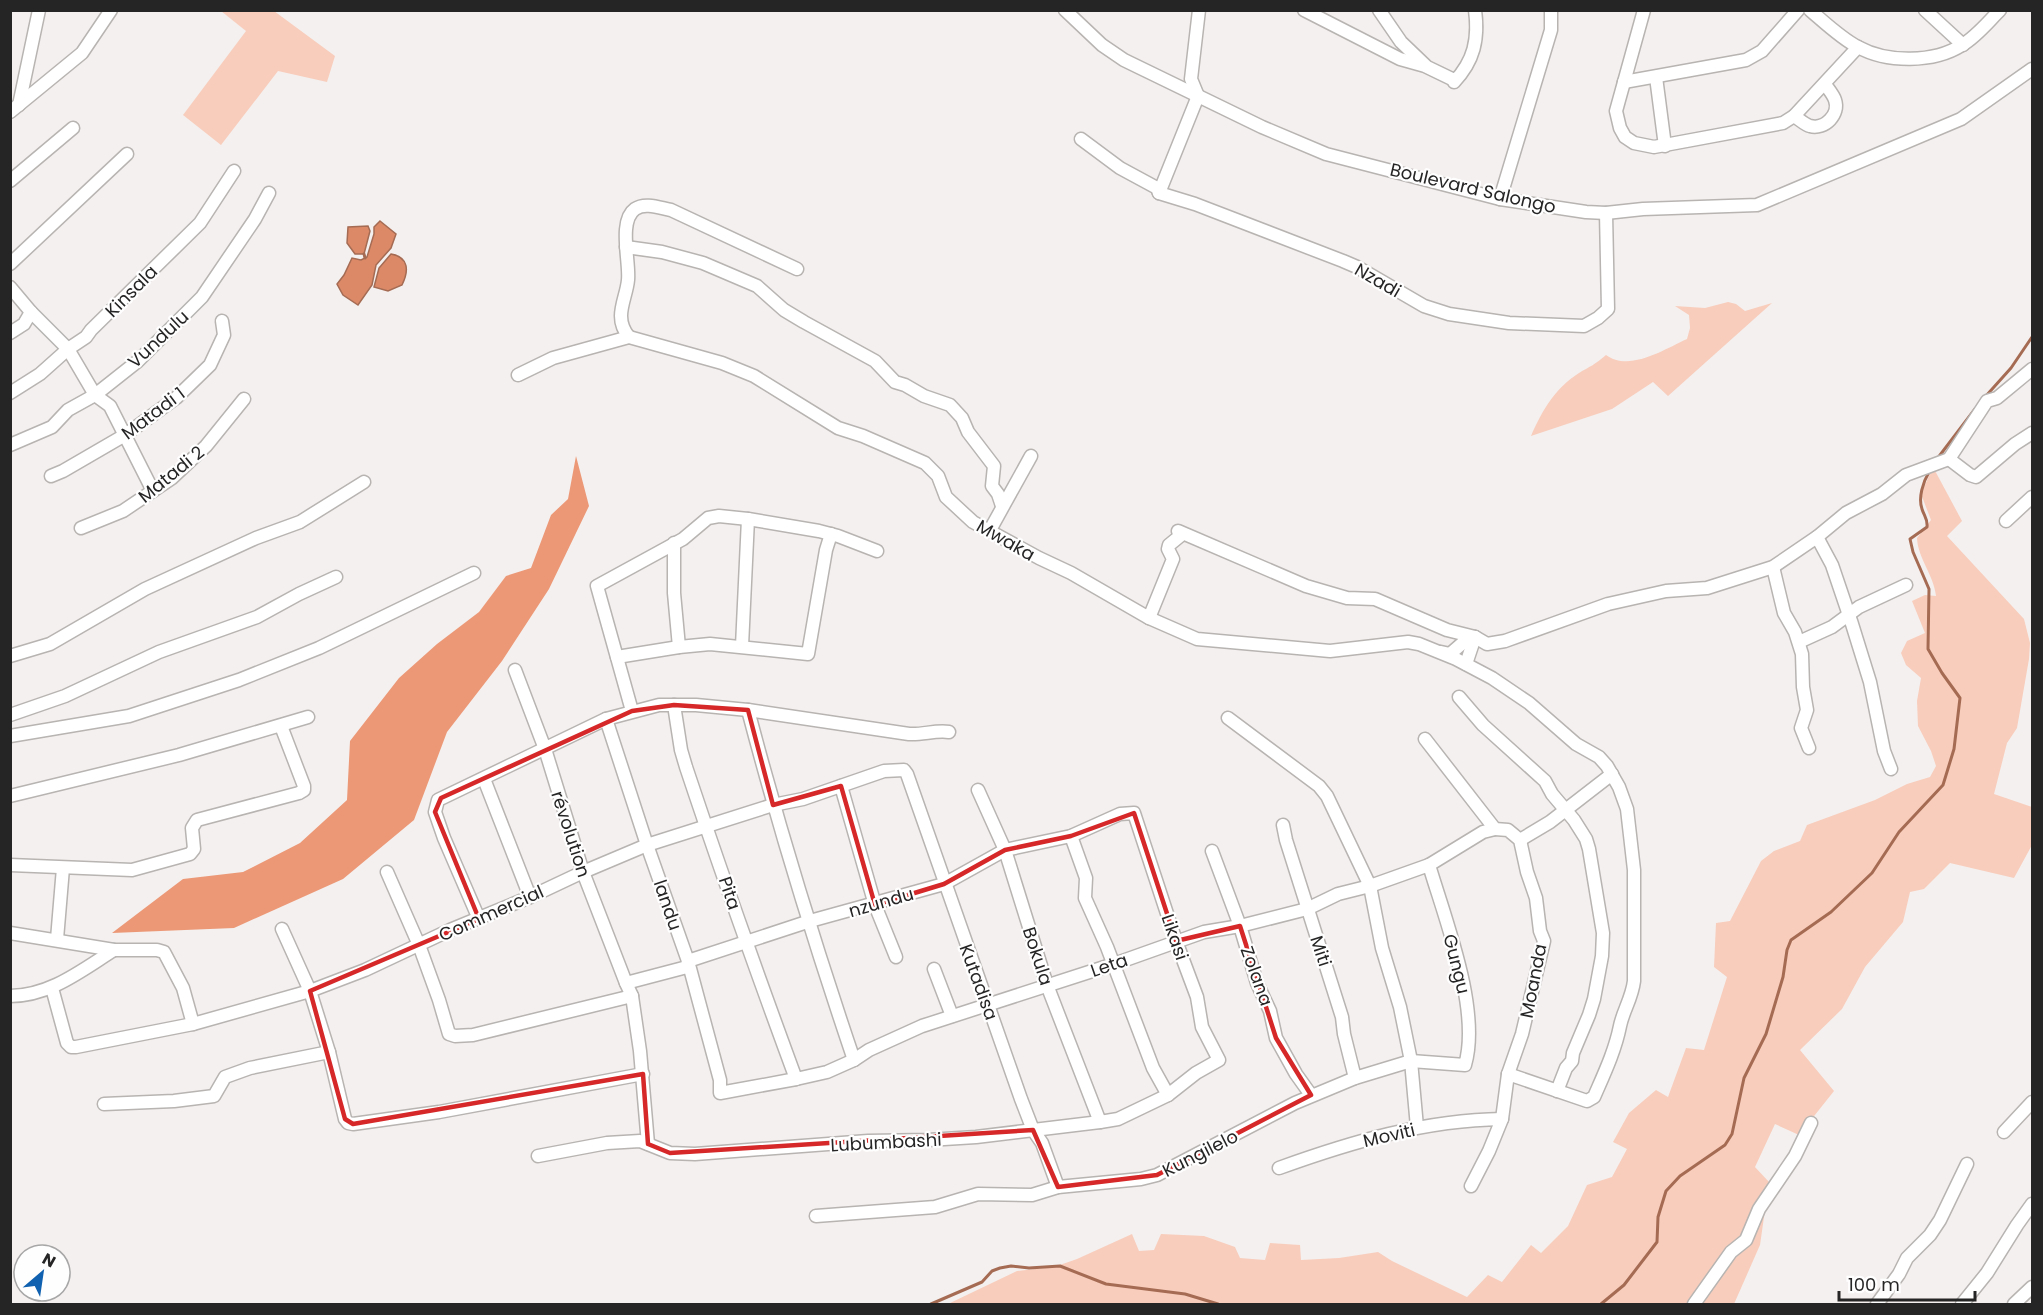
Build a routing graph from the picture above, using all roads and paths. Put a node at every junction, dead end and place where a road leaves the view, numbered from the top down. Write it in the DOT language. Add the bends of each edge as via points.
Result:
graph roads {
  1 [pos="39,10"];
  2 [pos="111,10"];
  3 [pos="1065,10"];
  4 [pos="1199,10"];
  5 [pos="1304,10"];
  6 [pos="1379,10"];
  7 [pos="1475,10"];
  8 [pos="1551,10"];
  9 [pos="1644,10"];
  10 [pos="1798,10"];
  11 [pos="1810,10"];
  12 [pos="1925,10"];
  13 [pos="2000,10"];
  14 [pos="1963,45"];
  15 [pos="1858,47"];
  16 [pos="1425,66"];
  17 [pos="2032,69"];
  18 [pos="1656,77"];
  19 [pos="1624,82"];
  20 [pos="1825,84"];
  21 [pos="1198,96"];
  22 [pos="15,109"];
  23 [pos="1794,116"];
  24 [pos="73,128"];
  25 [pos="1081,139"];
  26 [pos="1665,146"];
  27 [pos="128,154"];
  28 [pos="234,171"];
  29 [pos="10,181"];
  30 [pos="268,193"];
  31 [pos="1159,193"];
  32 [pos="1500,199"];
  33 [pos="1606,213"];
  34 [pos="626,247"];
  35 [pos="10,264"];
  36 [pos="797,269"];
  37 [pos="10,287"];
  38 [pos="31,312"];
  39 [pos="222,321"];
  40 [pos="10,333"];
  41 [pos="629,338"];
  42 [pos="68,349"];
  43 [pos="2032,369"];
  44 [pos="518,375"];
  45 [pos="10,393"];
  46 [pos="95,395"];
  47 [pos="244,399"];
  48 [pos="2032,434"];
  49 [pos="125,435"];
  50 [pos="10,445"];
  51 [pos="1031,456"];
  52 [pos="1949,459"];
  53 [pos="51,477"];
  54 [pos="363,482"];
  55 [pos="153,491"];
  56 [pos="2032,497"];
  57 [pos="1002,506"];
  58 [pos="748,519"];
  59 [pos="2006,521"];
  60 [pos="81,528"];
  61 [pos="990,530"];
  62 [pos="831,534"];
  63 [pos="1816,537"];
  64 [pos="674,543"];
  65 [pos="877,551"];
  66 [pos="1773,567"];
  67 [pos="474,573"];
  68 [pos="336,577"];
  69 [pos="1906,585"];
  70 [pos="1848,615"];
  71 [pos="1149,618"];
  72 [pos="1474,637"];
  73 [pos="1798,642"];
  74 [pos="742,646"];
  75 [pos="679,647"];
  76 [pos="1428,650"];
  77 [pos="10,656"];
  78 [pos="617,657"];
  79 [pos="1466,664"];
  80 [pos="515,670"];
  81 [pos="1459,697"];
  82 [pos="674,705"];
  83 [pos="748,710"];
  84 [pos="632,711"];
  85 [pos="10,715"];
  86 [pos="308,717"];
  87 [pos="1228,718"];
  88 [pos="606,719"];
  89 [pos="281,726"];
  90 [pos="949,732"];
  91 [pos="10,736"];
  92 [pos="1425,739"];
  93 [pos="1809,748"];
  94 [pos="545,749"];
  95 [pos="1892,769"];
  96 [pos="907,774"];
  97 [pos="1612,774"];
  98 [pos="484,778"];
  99 [pos="841,786"];
  100 [pos="978,790"];
  101 [pos="10,796"];
  102 [pos="773,805"];
  103 [pos="1564,810"];
  104 [pos="1134,813"];
  105 [pos="1283,825"];
  106 [pos="706,827"];
  107 [pos="1495,829"];
  108 [pos="1071,836"];
  109 [pos="1520,840"];
  110 [pos="647,845"];
  111 [pos="1005,850"];
  112 [pos="1212,851"];
  113 [pos="10,865"];
  114 [pos="1429,865"];
  115 [pos="63,868"];
  116 [pos="387,872"];
  117 [pos="583,872"];
  118 [pos="944,884"];
  119 [pos="1370,886"];
  120 [pos="530,897"];
  121 [pos="875,905"];
  122 [pos="1307,909"];
  123 [pos="479,919"];
  124 [pos="810,921"];
  125 [pos="1240,926"];
  126 [pos="282,929"];
  127 [pos="10,933"];
  128 [pos="57,939"];
  129 [pos="1176,941"];
  130 [pos="746,942"];
  131 [pos="419,945"];
  132 [pos="114,950"];
  133 [pos="896,957"];
  134 [pos="688,961"];
  135 [pos="1114,964"];
  136 [pos="934,969"];
  137 [pos="626,983"];
  138 [pos="1047,985"];
  139 [pos="52,988"];
  140 [pos="310,991"];
  141 [pos="10,996"];
  142 [pos="633,996"];
  143 [pos="987,1005"];
  144 [pos="952,1016"];
  145 [pos="193,1024"];
  146 [pos="329,1052"];
  147 [pos="854,1060"];
  148 [pos="1219,1060"];
  149 [pos="1411,1061"];
  150 [pos="1465,1065"];
  151 [pos="643,1074"];
  152 [pos="1508,1074"];
  153 [pos="1355,1078"];
  154 [pos="796,1079"];
  155 [pos="1557,1091"];
  156 [pos="720,1093"];
  157 [pos="1168,1095"];
  158 [pos="1311,1095"];
  159 [pos="2032,1102"];
  160 [pos="104,1104"];
  161 [pos="1502,1119"];
  162 [pos="1100,1122"];
  163 [pos="1811,1123"];
  164 [pos="1417,1127"];
  165 [pos="1033,1130"];
  166 [pos="2004,1132"];
  167 [pos="648,1144"];
  168 [pos="538,1156"];
  169 [pos="1967,1164"];
  170 [pos="1279,1168"];
  171 [pos="1471,1186"];
  172 [pos="1058,1187"];
  173 [pos="2030,1207"];
  174 [pos="816,1216"];
  175 [pos="2032,1287"];
  176 [pos="1694,1305"];
  177 [pos="1877,1305"];
  178 [pos="1962,1305"];
  179 [pos="2014,1305"];
  1 -- 22 [label="street"];
  2 -- 22 [label="street" via="82,53"];
  3 -- 21 [label="street, Boulevard Salongo" via="1111,52"];
  4 -- 21 [label="street" via="1191,79"];
  5 -- 16 [label="street" via="1400,59"];
  6 -- 16 [label="street" via="1401,42"];
  7 -- 16 [label="street" via="1476,44 1472,57 1454,82"];
  8 -- 32 [label="street" via="1551,30"];
  9 -- 19 [label="street"];
  10 -- 18 [label="street" via="1762,51 1746,60"];
  11 -- 15 [label="street"];
  12 -- 14 [label="street"];
  13 -- 14 [label="street"];
  14 -- 15 [label="street" via="1927,57 1897,58"];
  15 -- 20 [label="street"];
  17 -- 33 [label="street, Boulevard Salongo" via="1961,119 1757,205"];
  18 -- 19 [label="street"];
  18 -- 26 [label="street"];
  19 -- 26 [label="street" via="1616,111 1625,136 1644,146"];
  20 -- 23 [label="street"];
  20 -- 23 [label="street" via="1836,106 1828,122 1810,126"];
  21 -- 31 [label="street"];
  21 -- 32 [label="street, Boulevard Salongo" via="1326,154"];
  23 -- 26 [label="street" via="1783,123"];
  24 -- 29 [label="street"];
  25 -- 31 [label="street"];
  27 -- 35 [label="street"];
  28 -- 42 [label="street, Kinsala" via="200,223 86,338"];
  30 -- 46 [label="street, Vundulu" via="202,297 138,361"];
  31 -- 33 [label="street, Nzadi" via="1357,267 1424,306 1509,323 1584,326 1608,309"];
  32 -- 33 [label="street, Boulevard Salongo"];
  34 -- 36 [label="street" via="626,223 633,210 657,207"];
  34 -- 41 [label="street" via="628,280 621,316"];
  34 -- 57 [label="street" via="703,263 757,286 784,310 875,361 896,382 950,405 994,466 992,486"];
  37 -- 38 [label="street"];
  38 -- 40 [label="street" via="24,324"];
  38 -- 42 [label="street"];
  39 -- 49 [label="street, Matadi 1" via="224,335 210,365 176,398"];
  41 -- 44 [label="street, Mwaka" via="553,358"];
  41 -- 61 [label="street, Mwaka" via="722,363 754,376 838,428 925,463 938,476 946,497 973,522"];
  42 -- 45 [label="street, Kinsala"];
  42 -- 46 [label="street"];
  43 -- 52 [label="street" via="1988,401"];
  46 -- 49 [label="street" via="110,406"];
  46 -- 50 [label="street, Vundulu" via="68,410 52,427"];
  47 -- 55 [label="street, Matadi 2" via="206,446"];
  48 -- 52 [label="street" via="1976,477"];
  49 -- 53 [label="street, Matadi 1"];
  49 -- 55 [label="street"];
  51 -- 57 [label="street"];
  52 -- 63 [label="street" via="1906,475"];
  54 -- 77 [label="street" via="300,522 145,589 50,644"];
  55 -- 60 [label="street, Matadi 2" via="114,516"];
  56 -- 59 [label="street"];
  57 -- 61 [label="street"];
  58 -- 62 [label="street"];
  58 -- 64 [label="street" via="708,518"];
  58 -- 74 [label="street"];
  61 -- 71 [label="street, Mwaka"];
  62 -- 65 [label="street"];
  62 -- 74 [label="street" via="808,654"];
  63 -- 66 [label="street"];
  63 -- 70 [label="street" via="1832,565"];
  64 -- 75 [label="street"];
  64 -- 78 [label="street" via="597,586"];
  66 -- 72 [label="street" via="1707,588 1666,591 1608,604 1505,641 1487,644"];
  66 -- 73 [label="street" via="1784,613"];
  67 -- 91 [label="street" via="319,648 239,680 129,716"];
  68 -- 85 [label="street" via="257,617 159,652 65,696"];
  69 -- 70 [label="street"];
  70 -- 73 [label="street"];
  70 -- 95 [label="street"];
  71 -- 72 [label="street" via="1173,560 1168,545 1180,536 1178,531 1306,586 1347,598 1375,599 1447,630"];
  71 -- 76 [label="street, Mwaka" via="1197,639 1230,643 1330,651 1408,642"];
  72 -- 76 [label="street" via="1450,654"];
  72 -- 79 [label="street"];
  73 -- 93 [label="street" via="1806,710 1802,728"];
  74 -- 75 [label="street"];
  75 -- 78 [label="street"];
  76 -- 79 [label="street"];
  78 -- 84 [label="street"];
  79 -- 97 [label="street" via="1529,703 1576,744 1599,757"];
  80 -- 94 [label="street, révolution"];
  81 -- 103 [label="street" via="1483,725 1545,781"];
  82 -- 83 [label="street"];
  82 -- 84 [label="street"];
  82 -- 106 [label="street, Pita" via="681,750"];
  83 -- 90 [label="street" via="909,734"];
  83 -- 102 [label="street"];
  84 -- 88 [label="street"];
  86 -- 89 [label="street"];
  87 -- 119 [label="street" via="1319,786"];
  88 -- 94 [label="street"];
  88 -- 110 [label="street, landu"];
  89 -- 101 [label="street"];
  89 -- 115 [label="street" via="304,790 197,820 192,828 194,851 132,870"];
  92 -- 107 [label="street"];
  94 -- 98 [label="street"];
  94 -- 117 [label="street, révolution"];
  96 -- 99 [label="street, Commercial" via="900,769 884,771"];
  96 -- 118 [label="street, Kutadisa"];
  97 -- 103 [label="street"];
  97 -- 155 [label="street" via="1627,809 1634,870 1633,992 1594,1097 1587,1101"];
  98 -- 120 [label="street"];
  98 -- 123 [label="street" via="441,798 435,812"];
  99 -- 102 [label="street, Commercial"];
  99 -- 121 [label="street"];
  100 -- 111 [label="street, Bokula"];
  102 -- 106 [label="street, Commercial"];
  102 -- 124 [label="street"];
  103 -- 109 [label="street" via="1546,826"];
  103 -- 155 [label="street" via="1586,839 1603,933 1594,999"];
  104 -- 108 [label="street, nzundu" via="1119,814"];
  104 -- 129 [label="street, Likasi"];
  105 -- 122 [label="street, Miti"];
  106 -- 110 [label="street, Commercial"];
  106 -- 130 [label="street, Pita"];
  107 -- 109 [label="street" via="1508,830"];
  107 -- 114 [label="street, Leta" via="1483,832"];
  108 -- 111 [label="street, nzundu"];
  108 -- 135 [label="street" via="1086,878 1085,898"];
  109 -- 152 [label="street, Moanda" via="1544,941 1522,1034"];
  110 -- 117 [label="street, Commercial"];
  110 -- 134 [label="street, landu"];
  111 -- 118 [label="street, nzundu"];
  111 -- 138 [label="street, Bokula"];
  112 -- 125 [label="street, Zolana"];
  113 -- 115 [label="street"];
  114 -- 119 [label="street, Leta"];
  114 -- 150 [label="street, Gungu" via="1467,1004"];
  115 -- 128 [label="street"];
  116 -- 131 [label="street"];
  117 -- 120 [label="street, Commercial"];
  117 -- 137 [label="street, révolution"];
  118 -- 121 [label="street, nzundu"];
  118 -- 143 [label="street, Kutadisa"];
  119 -- 122 [label="street, Leta" via="1338,894"];
  119 -- 149 [label="street"];
  120 -- 123 [label="street, Commercial"];
  121 -- 124 [label="street, nzundu"];
  121 -- 133 [label="street"];
  122 -- 125 [label="street, Leta"];
  122 -- 153 [label="street, Miti" via="1342,1017"];
  123 -- 131 [label="street, Commercial"];
  124 -- 130 [label="street, nzundu"];
  124 -- 147 [label="street"];
  125 -- 129 [label="street, Leta"];
  125 -- 158 [label="street, Zolana" via="1276,1038"];
  126 -- 140 [label="street"];
  127 -- 128 [label="street"];
  128 -- 132 [label="street"];
  129 -- 135 [label="street, Leta"];
  129 -- 148 [label="street, Likasi" via="1197,997 1202,1027"];
  130 -- 134 [label="street, nzundu"];
  130 -- 154 [label="street, Pita"];
  131 -- 140 [label="street, Commercial"];
  131 -- 142 [label="street" via="449,1034 455,1036"];
  132 -- 139 [label="street"];
  132 -- 145 [label="street" via="164,952 183,988"];
  134 -- 137 [label="street, nzundu" via="687,967"];
  134 -- 156 [label="street, landu" via="720,1080"];
  135 -- 138 [label="street, Leta"];
  135 -- 157 [label="street" via="1153,1068"];
  136 -- 144 [label="street"];
  137 -- 142 [label="street, révolution"];
  138 -- 143 [label="street, Leta"];
  138 -- 162 [label="street, Bokula"];
  139 -- 141 [label="street" via="28,996"];
  139 -- 145 [label="street, Commercial" via="70,1047"];
  140 -- 145 [label="street, Commercial"];
  140 -- 146 [label="street"];
  142 -- 151 [label="street"];
  143 -- 144 [label="street, Leta"];
  143 -- 165 [label="street, Kutadisa"];
  144 -- 147 [label="street, Leta" via="889,1040"];
  146 -- 151 [label="street" via="345,1119 353,1124"];
  146 -- 160 [label="street" via="225,1077 214,1096"];
  147 -- 154 [label="street, Leta"];
  148 -- 157 [label="street, Lubumbashi"];
  149 -- 150 [label="street, Kungilelo"];
  149 -- 153 [label="street, Kungilelo"];
  149 -- 164 [label="street"];
  151 -- 167 [label="street"];
  152 -- 155 [label="street"];
  152 -- 161 [label="street, Moanda"];
  153 -- 158 [label="street, Kungilelo"];
  154 -- 156 [label="street, Leta"];
  157 -- 162 [label="street, Lubumbashi" via="1118,1119"];
  158 -- 172 [label="street, Kungilelo" via="1156,1175"];
  159 -- 166 [label="street"];
  161 -- 164 [label="street, Moviti"];
  161 -- 171 [label="street, Moanda"];
  162 -- 165 [label="street, Lubumbashi"];
  163 -- 176 [label="street" via="1746,1240 1731,1252"];
  164 -- 170 [label="street, Moviti"];
  165 -- 167 [label="street, Lubumbashi" via="695,1154 670,1153"];
  165 -- 172 [label="street, Kutadisa" via="1042,1143"];
  167 -- 168 [label="street, Lubumbashi" via="607,1143"];
  169 -- 177 [label="street" via="1940,1220 1907,1258"];
  172 -- 174 [label="street, Kungilelo" via="1032,1195 978,1194 935,1207"];
  173 -- 178 [label="street"];
  175 -- 179 [label="street"];
}
